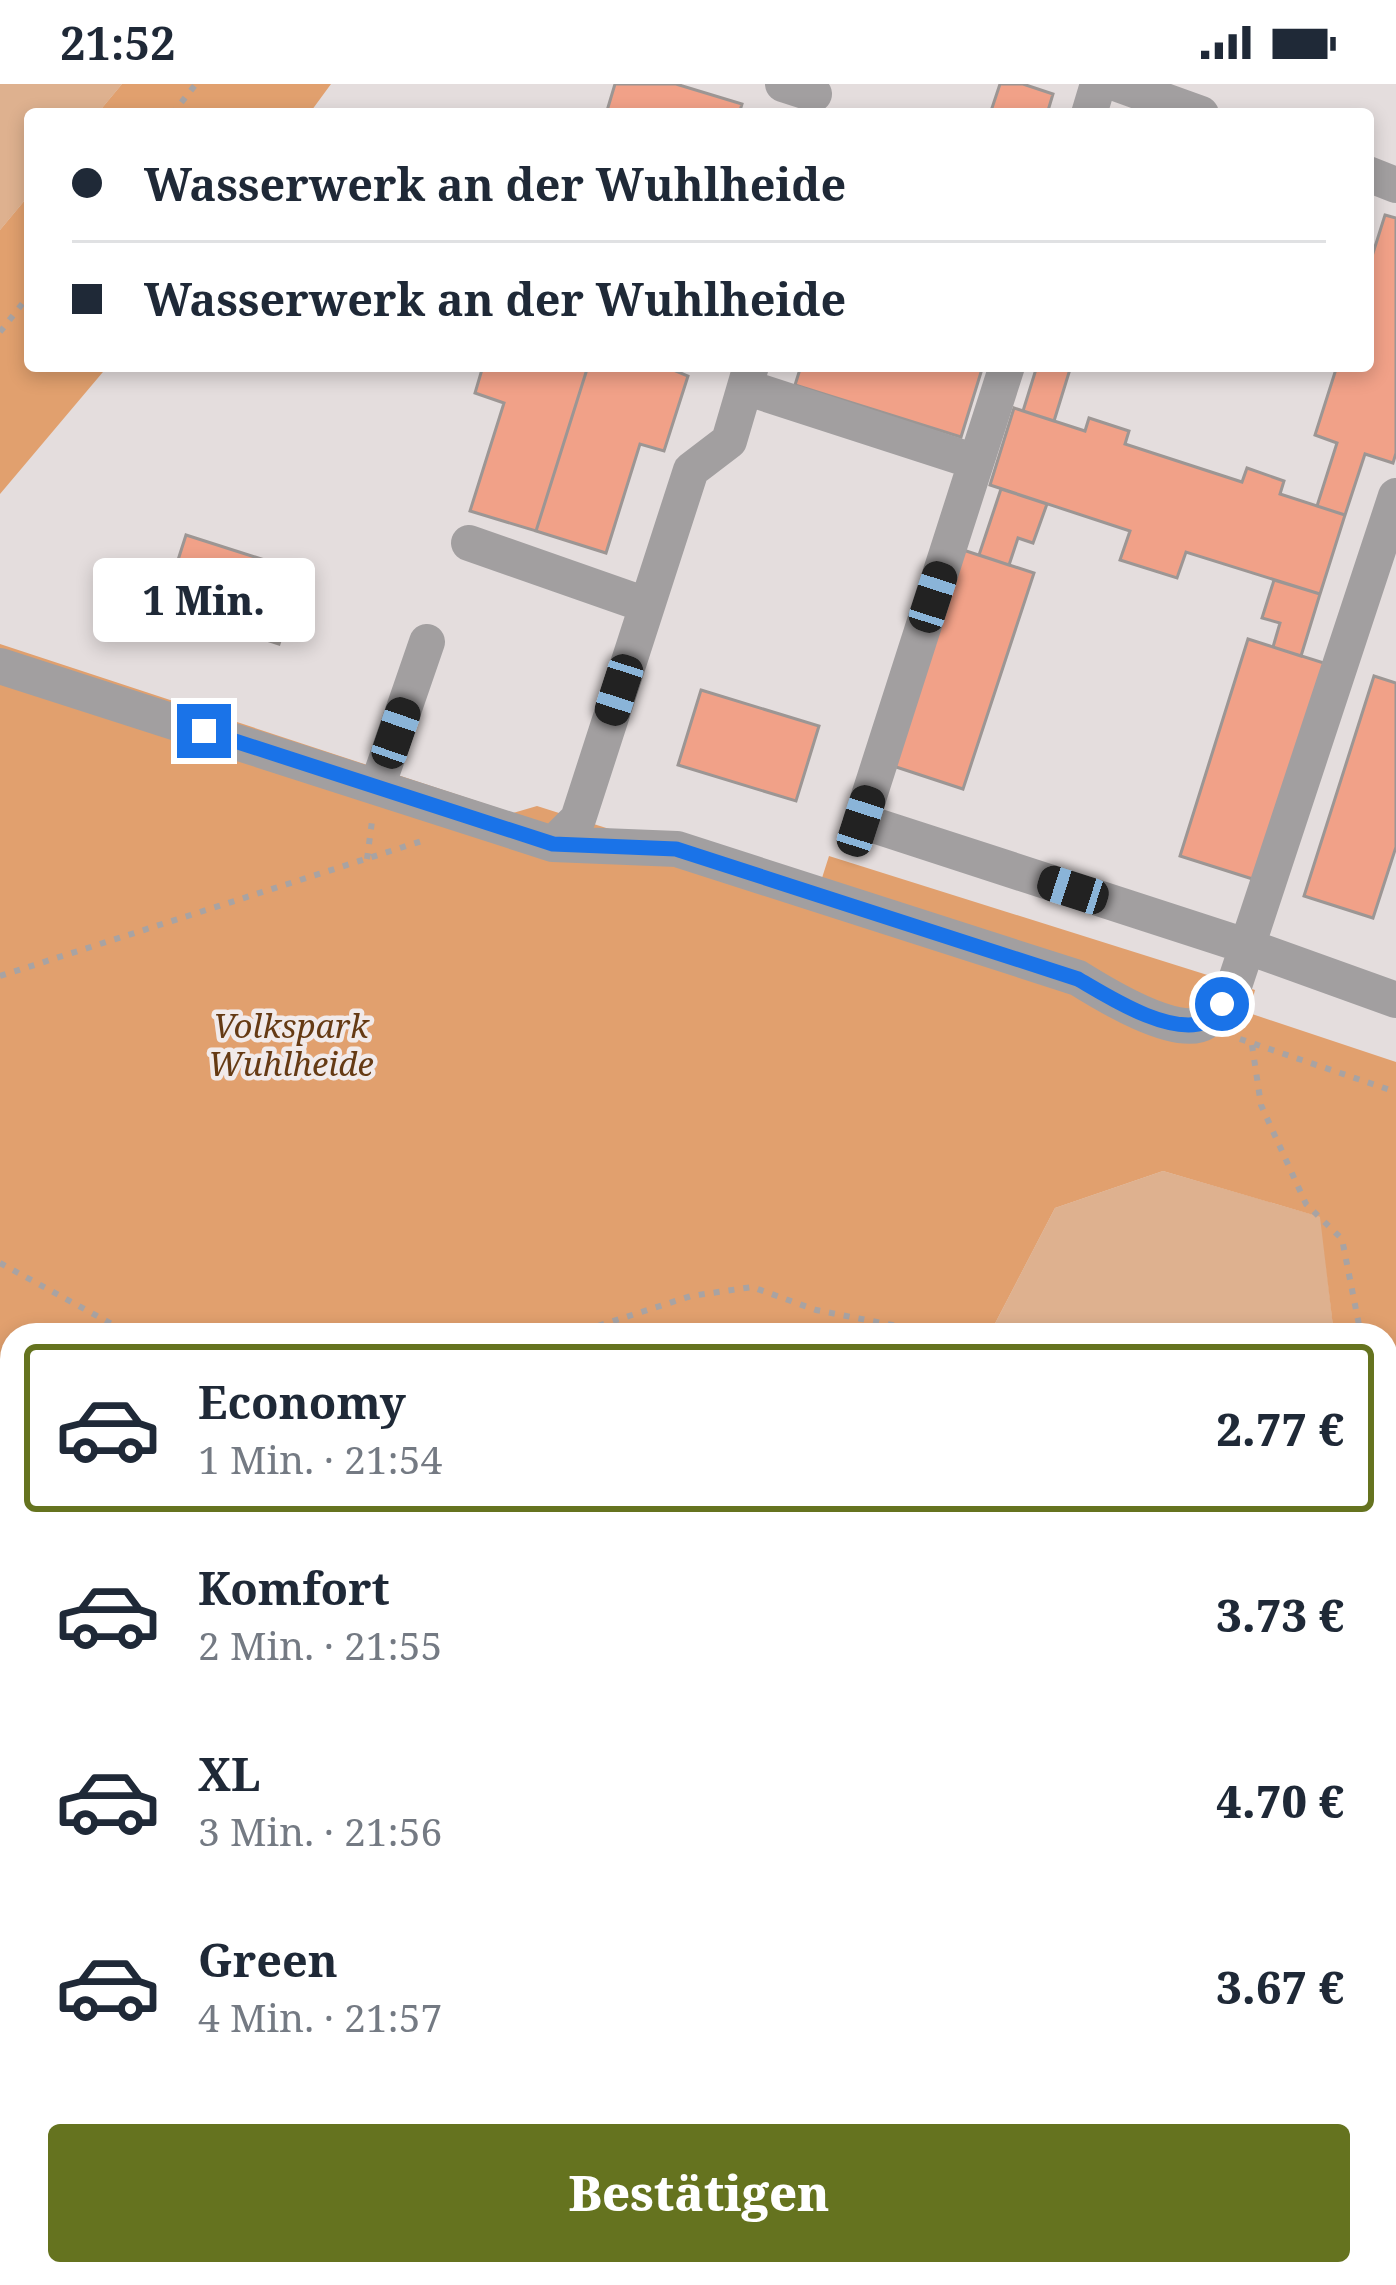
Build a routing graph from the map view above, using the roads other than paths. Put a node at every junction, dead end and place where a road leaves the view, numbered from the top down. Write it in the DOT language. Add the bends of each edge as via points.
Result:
graph roads {
  1 [pos="1118,84"];
  2 [pos="1184,108"];
  3 [pos="1005,372"];
  4 [pos="748,377"];
  5 [pos="976,462"];
  6 [pos="1396,496"];
  7 [pos="469,543"];
  8 [pos="646,604"];
  9 [pos="427,642"];
  10 [pos="0,666"];
  11 [pos="377,787"];
  12 [pos="553,844"];
  13 [pos="1246,946"];
  14 [pos="1396,1000"];
  1 -- 2 [label="lane"];
  3 -- 5 [label="lane"];
  4 -- 5 [label="lane"];
  4 -- 8 [label="lane" via="729,441 691,470"];
  5 -- 13 [label="lane" via="861,821"];
  6 -- 13 [label="lane"];
  7 -- 8 [label="lane"];
  8 -- 12 [label="lane" via="578,819"];
  9 -- 11 [label="lane"];
  10 -- 11 [label="lane"];
  11 -- 12 [label="lane"];
  12 -- 13 [label="lane" via="676,849 1078,979 1128,1008 1183,1025 1206,1022 1235,983"];
  13 -- 14 [label="lane"];
}
